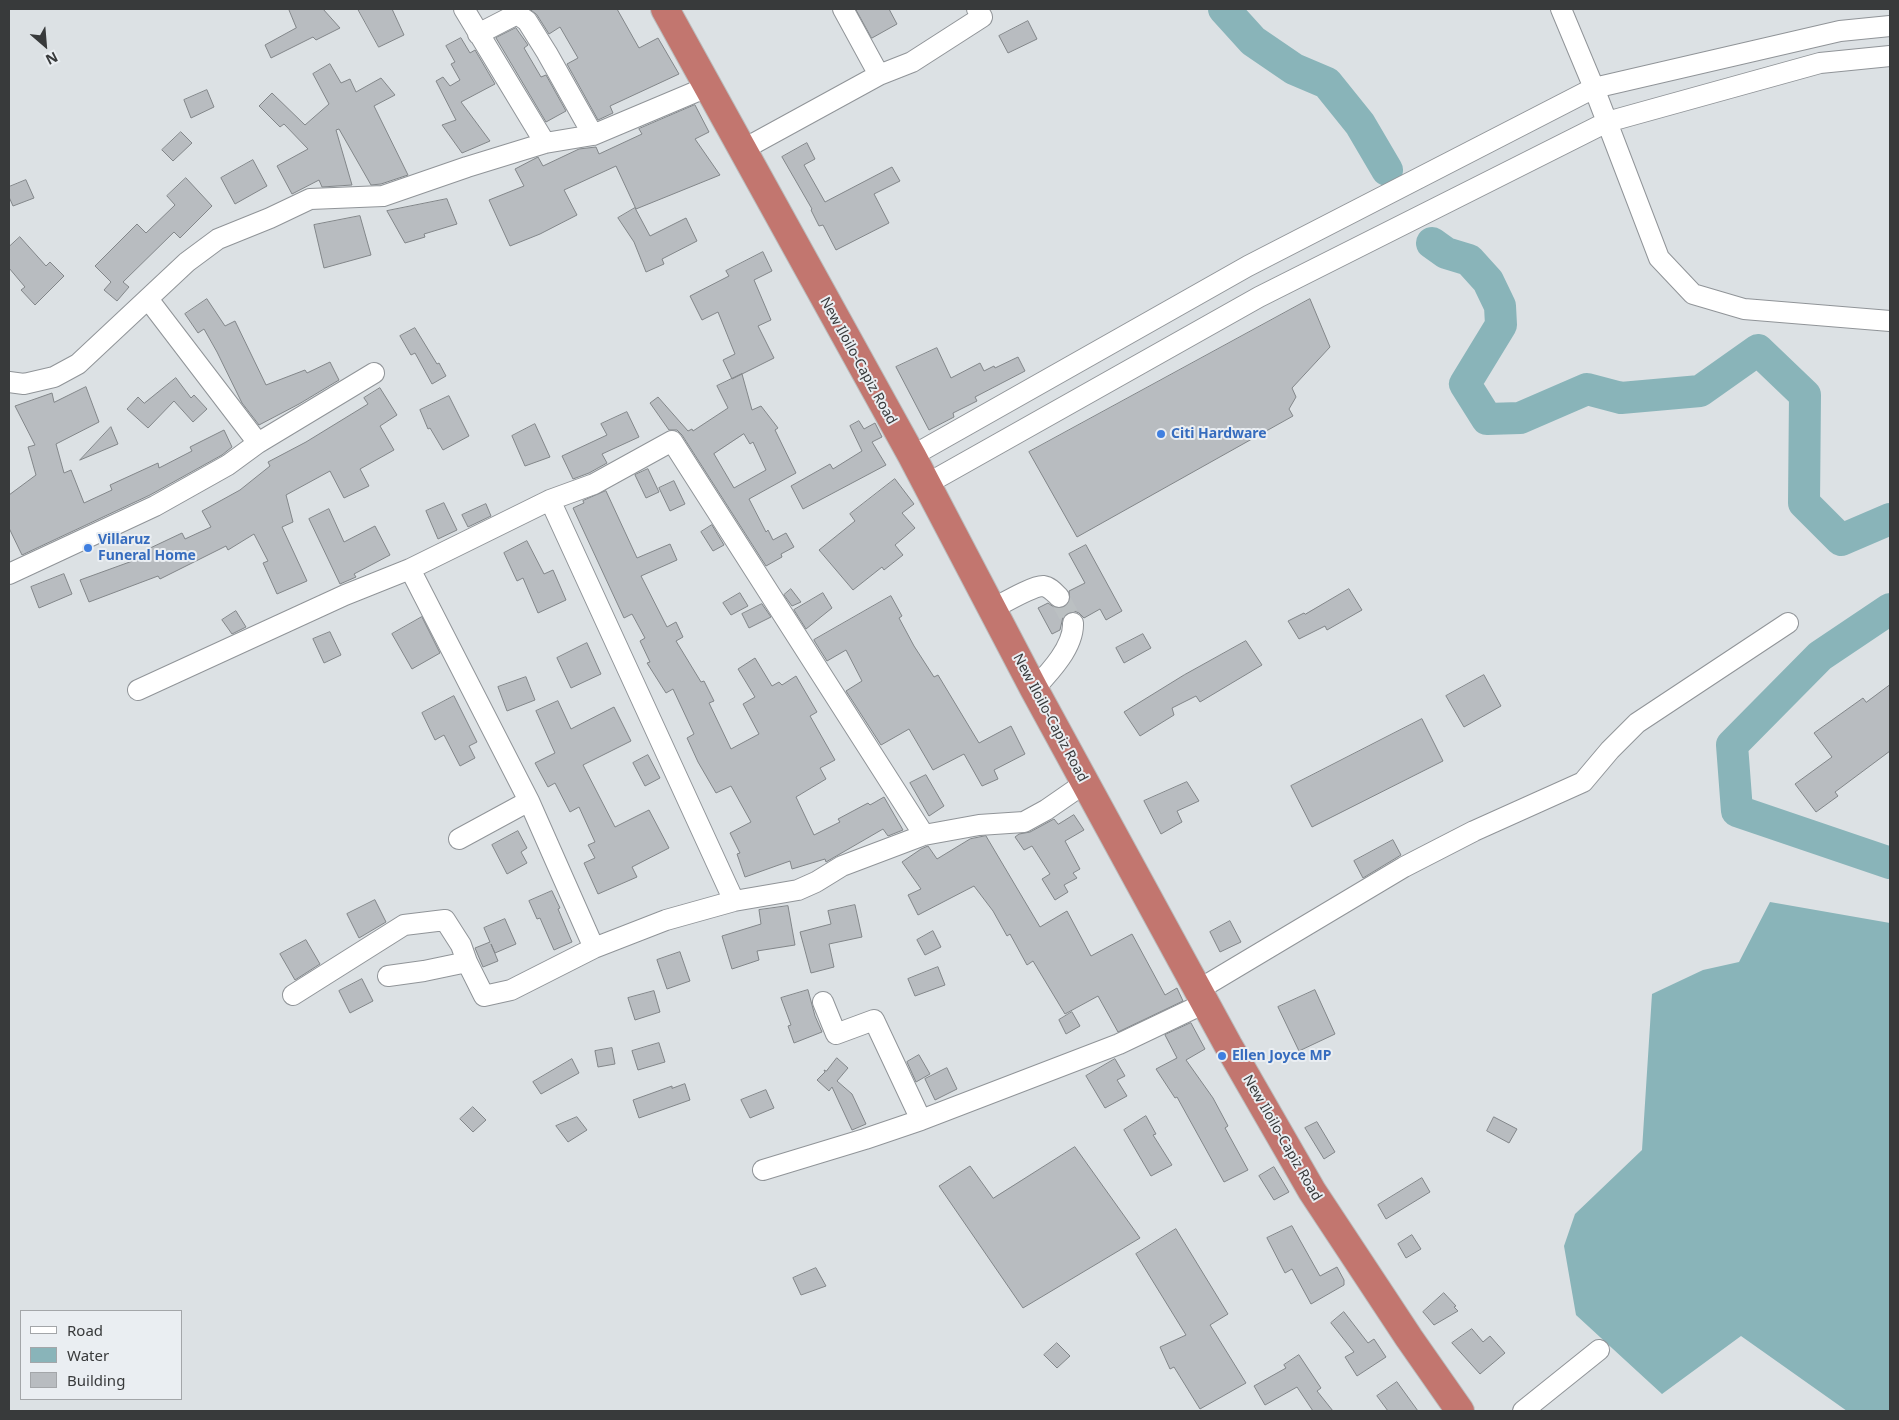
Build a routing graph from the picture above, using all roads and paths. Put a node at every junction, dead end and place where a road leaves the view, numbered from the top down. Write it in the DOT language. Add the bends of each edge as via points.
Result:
graph roads {
  1 [pos="464,9"];
  2 [pos="665,9"];
  3 [pos="843,9"];
  4 [pos="977,9"];
  5 [pos="1561,9"];
  6 [pos="1890,26"];
  7 [pos="478,34"];
  8 [pos="1890,56"];
  9 [pos="878,75"];
  10 [pos="707,87"];
  11 [pos="1594,88"];
  12 [pos="1607,122"];
  13 [pos="593,135"];
  14 [pos="545,143"];
  15 [pos="742,150"];
  16 [pos="148,299"];
  17 [pos="1890,321"];
  18 [pos="374,373"];
  19 [pos="9,382"];
  20 [pos="258,443"];
  21 [pos="912,456"];
  22 [pos="925,485"];
  23 [pos="550,500"];
  24 [pos="410,569"];
  25 [pos="9,574"];
  26 [pos="1059,597"];
  27 [pos="992,610"];
  28 [pos="1073,623"];
  29 [pos="1788,623"];
  30 [pos="1034,689"];
  31 [pos="138,690"];
  32 [pos="1084,783"];
  33 [pos="529,801"];
  34 [pos="924,835"];
  35 [pos="459,839"];
  36 [pos="734,901"];
  37 [pos="594,948"];
  38 [pos="467,962"];
  39 [pos="388,976"];
  40 [pos="292,995"];
  41 [pos="1202,996"];
  42 [pos="823,1002"];
  43 [pos="921,1120"];
  44 [pos="763,1170"];
  45 [pos="1600,1350"];
  46 [pos="1460,1411"];
  47 [pos="1523,1411"];
  1 -- 7 [label="street"];
  2 -- 10 [label="highway, New Iloilo-Capiz Road"];
  3 -- 9 [label="street"];
  4 -- 9 [label="street" via="982,17 912,62"];
  5 -- 11 [label="street"];
  6 -- 11 [label="street" via="1840,31"];
  7 -- 13 [label="street" via="517,14 527,21"];
  7 -- 14 [label="street"];
  8 -- 12 [label="street" via="1820,63"];
  9 -- 15 [label="street"];
  10 -- 13 [label="street"];
  10 -- 15 [label="highway, New Iloilo-Capiz Road"];
  11 -- 12 [label="street"];
  11 -- 21 [label="street" via="1248,266"];
  12 -- 17 [label="street" via="1660,258 1693,294 1744,309"];
  12 -- 22 [label="street" via="1259,297"];
  13 -- 14 [label="street"];
  14 -- 16 [label="street" via="383,196 310,199 218,239 187,262"];
  15 -- 21 [label="highway, New Iloilo-Capiz Road"];
  16 -- 19 [label="street" via="78,364 54,377 24,384"];
  16 -- 20 [label="street"];
  18 -- 20 [label="street"];
  20 -- 25 [label="street" via="228,465 155,506"];
  21 -- 22 [label="highway, New Iloilo-Capiz Road"];
  22 -- 27 [label="highway, New Iloilo-Capiz Road"];
  23 -- 24 [label="street"];
  23 -- 34 [label="street" via="594,484 672,441"];
  23 -- 36 [label="street"];
  24 -- 31 [label="street" via="345,595"];
  24 -- 33 [label="street"];
  26 -- 27 [label="street" via="1052,589 1041,586"];
  27 -- 30 [label="highway, New Iloilo-Capiz Road"];
  28 -- 30 [label="street" via="1070,639 1054,669"];
  29 -- 41 [label="street" via="1637,723 1583,782 1404,867"];
  30 -- 32 [label="highway, New Iloilo-Capiz Road"];
  32 -- 34 [label="street" via="1024,822 979,825"];
  32 -- 41 [label="highway, New Iloilo-Capiz Road"];
  33 -- 35 [label="street"];
  33 -- 37 [label="street"];
  34 -- 36 [label="street" via="842,866 798,890"];
  36 -- 37 [label="street" via="666,920"];
  37 -- 38 [label="street" via="511,990 484,996"];
  38 -- 39 [label="street"];
  38 -- 40 [label="street" via="461,945 445,920 418,922 404,925"];
  41 -- 43 [label="street" via="1119,1044"];
  41 -- 46 [label="highway, New Iloilo-Capiz Road" via="1312,1191"];
  42 -- 43 [label="street" via="836,1034 874,1020"];
  43 -- 44 [label="street"];
  45 -- 47 [label="street"];
}
